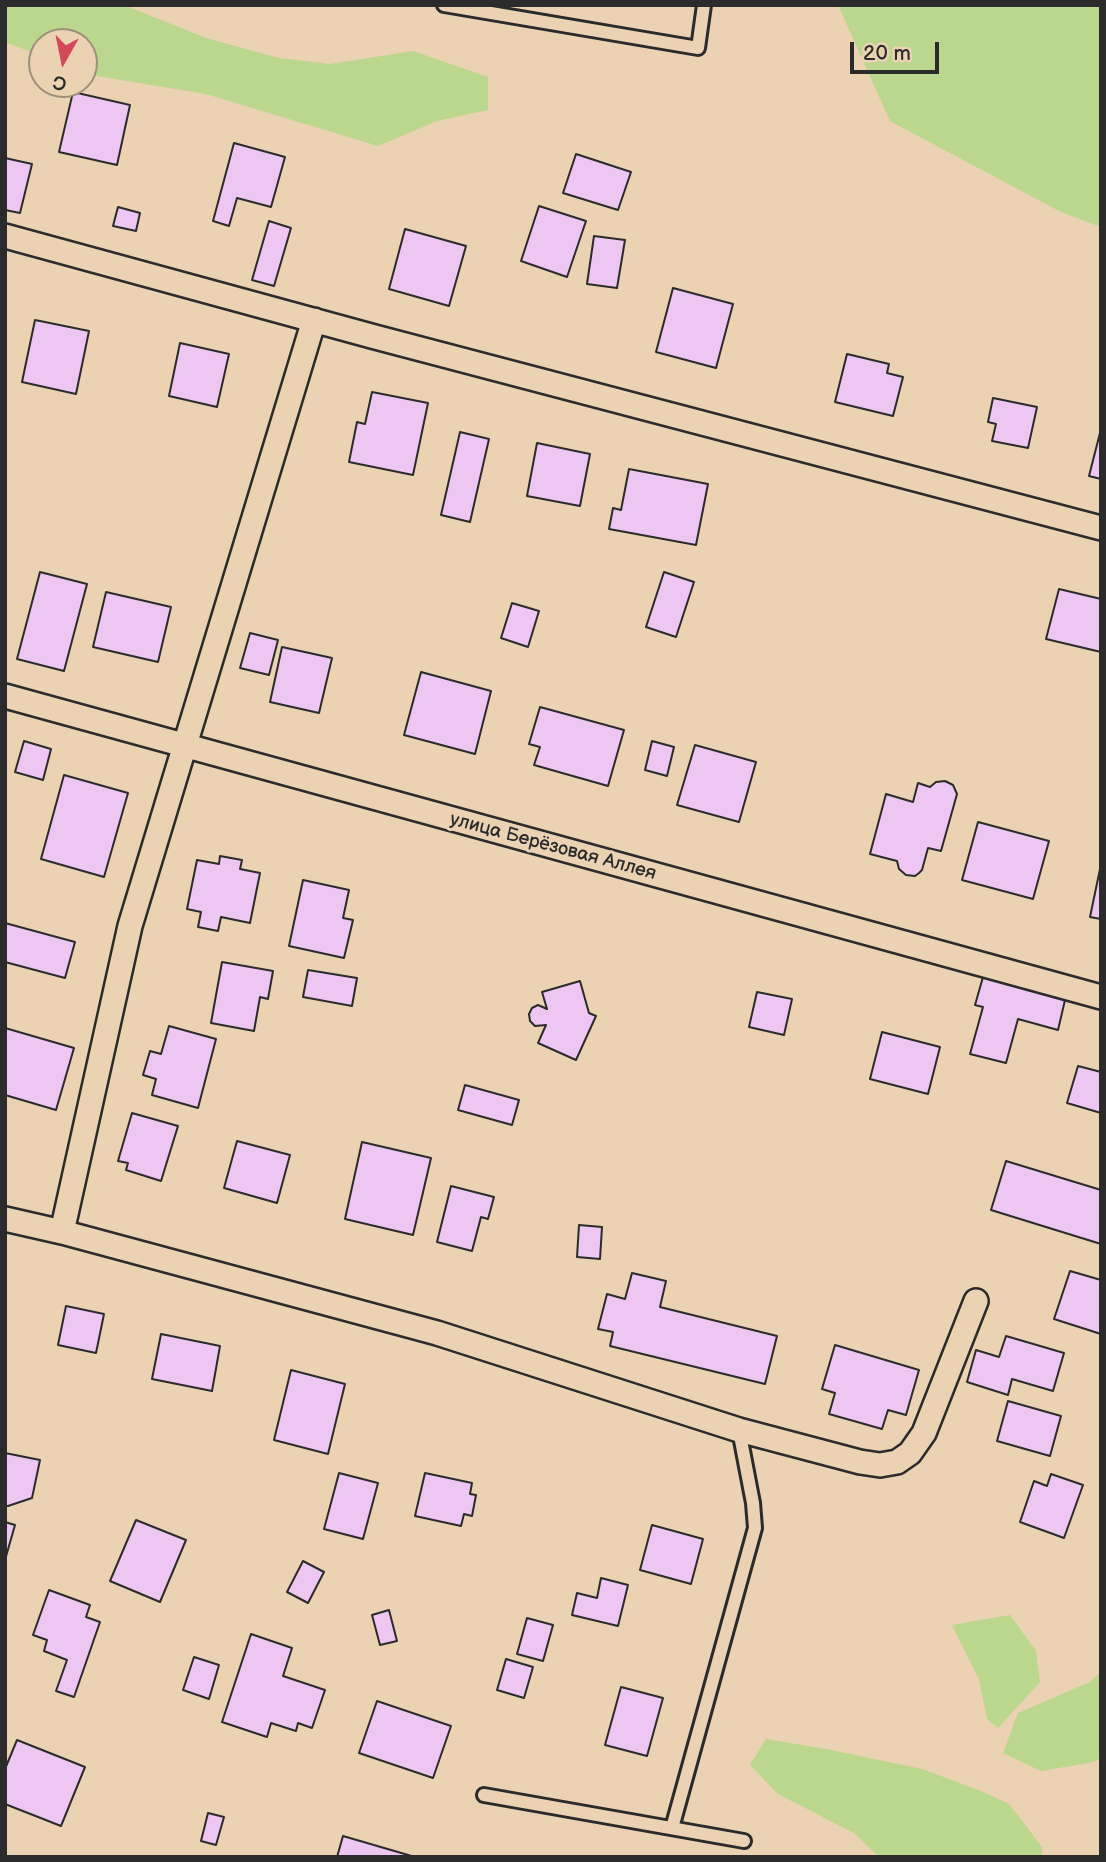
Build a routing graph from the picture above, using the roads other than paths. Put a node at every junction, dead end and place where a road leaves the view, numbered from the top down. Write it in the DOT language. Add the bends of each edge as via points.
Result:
graph roads {
  1 [pos="444,5"];
  2 [pos="704,5"];
  3 [pos="463,7"];
  4 [pos="5,236"];
  5 [pos="314,320"];
  6 [pos="1101,528"];
  7 [pos="5,696"];
  8 [pos="184,745"];
  9 [pos="1101,997"];
  10 [pos="5,1219"];
  11 [pos="62,1232"];
  12 [pos="975,1301"];
  13 [pos="739,1430"];
  14 [pos="485,1795"];
  15 [pos="672,1828"];
  16 [pos="744,1841"];
  1 -- 3 [label="lane"];
  2 -- 3 [label="lane" via="698,48"];
  4 -- 5 [label="street"];
  5 -- 6 [label="street"];
  5 -- 8 [label="street"];
  7 -- 8 [label="street, улица Берёзовая Аллея"];
  8 -- 9 [label="street, улица Берёзовая Аллея"];
  8 -- 11 [label="street" via="130,926"];
  10 -- 11 [label="street"];
  11 -- 13 [label="street" via="438,1333"];
  12 -- 13 [label="street" via="924,1433 897,1462 860,1462"];
  13 -- 15 [label="lane" via="755,1528"];
  14 -- 15 [label="lane"];
  15 -- 16 [label="lane"];
}
